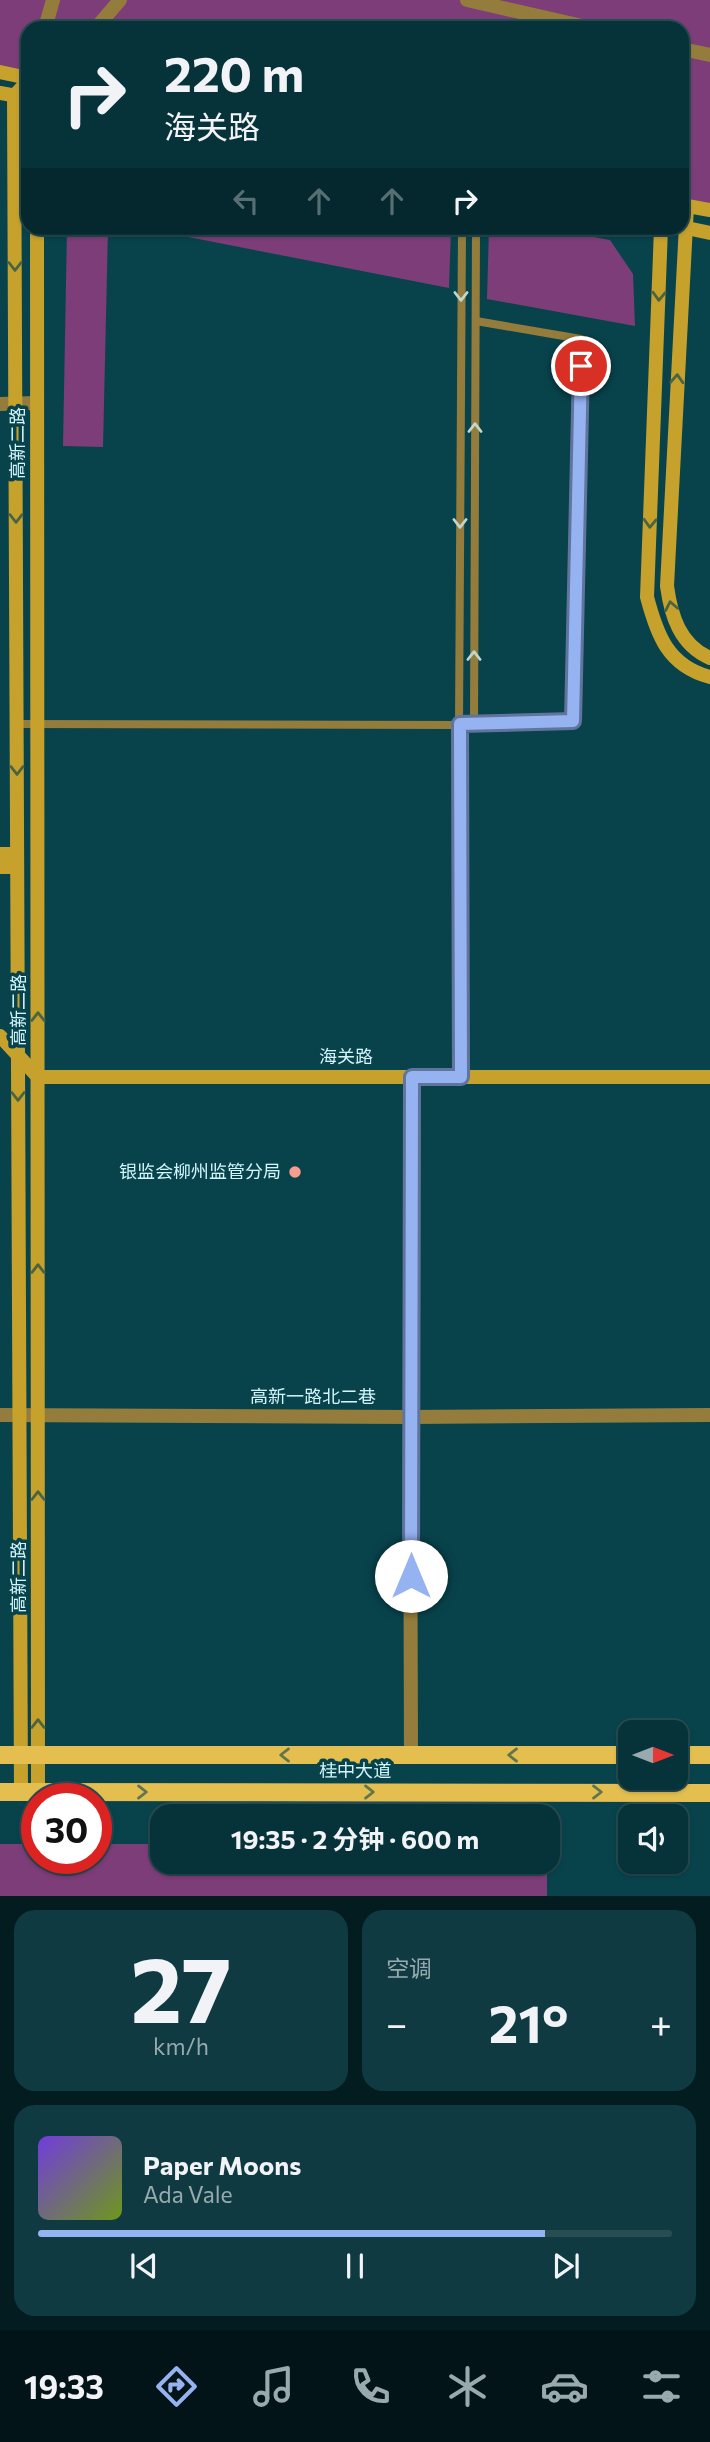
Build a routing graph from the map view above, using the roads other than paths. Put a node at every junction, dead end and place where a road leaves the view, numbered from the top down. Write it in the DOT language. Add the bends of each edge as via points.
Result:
graph roads {
  1 [pos="53,0"];
  2 [pos="120,0"];
  3 [pos="467,0"];
  4 [pos="47,21"];
  5 [pos="102,21"];
  6 [pos="560,21"];
  7 [pos="689,50"];
  8 [pos="710,55"];
  9 [pos="0,72"];
  10 [pos="21,77"];
  11 [pos="14,95"];
  12 [pos="689,206"];
  13 [pos="710,210"];
  14 [pos="689,229"];
  15 [pos="710,233"];
  16 [pos="37,235"];
  17 [pos="462,235"];
  18 [pos="476,235"];
  19 [pos="661,235"];
  20 [pos="684,235"];
  21 [pos="476,321"];
  22 [pos="15,403"];
  23 [pos="37,403"];
  24 [pos="0,404"];
  25 [pos="710,658"];
  26 [pos="710,677"];
  27 [pos="17,724"];
  28 [pos="37,724"];
  29 [pos="460,724"];
  30 [pos="474,724"];
  31 [pos="0,854"];
  32 [pos="18,860"];
  33 [pos="0,867"];
  34 [pos="0,1037"];
  35 [pos="18,1055"];
  36 [pos="38,1077"];
  37 [pos="412,1077"];
  38 [pos="461,1077"];
  39 [pos="710,1077"];
  40 [pos="0,1415"];
  41 [pos="710,1415"];
  42 [pos="20,1416"];
  43 [pos="38,1416"];
  44 [pos="410,1417"];
  45 [pos="0,1755"];
  46 [pos="30,1755"];
  47 [pos="411,1755"];
  48 [pos="618,1755"];
  49 [pos="688,1755"];
  50 [pos="710,1755"];
  51 [pos="30,1783"];
  52 [pos="0,1792"];
  53 [pos="21,1792"];
  54 [pos="112,1792"];
  55 [pos="710,1793"];
  1 -- 4 [label="street"];
  2 -- 5 [label="street"];
  3 -- 6 [label="street"];
  7 -- 8 [label="street"];
  9 -- 10 [label="street"];
  11 -- 22 [label="street, 高新二路, one-way"];
  12 -- 13 [label="street"];
  14 -- 15 [label="street"];
  16 -- 23 [label="street, 高新二路"];
  17 -- 29 [label="lane, one-way"];
  18 -- 21 [label="lane"];
  19 -- 26 [label="street, one-way" via="647,597 663,646"];
  25 -- 20 [label="street, one-way" via="683,637 670,612 667,586"];
  30 -- 21 [label="lane, one-way"];
  21 -- 30 [label="lane" via="582,339 573,721"];
  22 -- 23 [label="street"];
  22 -- 24 [label="street"];
  22 -- 27 [label="street, 高新二路, one-way"];
  23 -- 28 [label="street, 高新二路"];
  27 -- 28 [label="lane"];
  27 -- 32 [label="street, 高新二路, one-way"];
  28 -- 29 [label="lane"];
  36 -- 28 [label="street, 高新二路, one-way"];
  29 -- 30 [label="lane"];
  29 -- 38 [label="lane"];
  31 -- 32 [label="street"];
  32 -- 33 [label="street"];
  32 -- 35 [label="street, 高新二路"];
  34 -- 35 [label="street"];
  35 -- 36 [label="street"];
  35 -- 42 [label="street, 高新二路, one-way"];
  36 -- 37 [label="street, 海关路"];
  43 -- 36 [label="street, 高新二路, one-way"];
  37 -- 38 [label="street, 海关路"];
  37 -- 44 [label="street"];
  38 -- 39 [label="street, 海关路"];
  40 -- 42 [label="street, 高新一路北二巷"];
  41 -- 44 [label="street, 高新一路北二巷"];
  42 -- 43 [label="street, 高新一路北二巷"];
  42 -- 46 [label="street, 高新二路"];
  43 -- 44 [label="street, 高新一路北二巷"];
  46 -- 43 [label="street, 高新二路, one-way"];
  44 -- 47 [label="street"];
  45 -- 46 [label="main road, 桂中大道"];
  47 -- 46 [label="main road, 桂中大道, one-way"];
  46 -- 51 [label="street, 高新二路"];
  48 -- 47 [label="main road, 桂中大道, one-way"];
  49 -- 50 [label="main road"];
  52 -- 53 [label="main road, 桂中大道"];
  54 -- 55 [label="main road, 桂中大道, one-way"];
}
